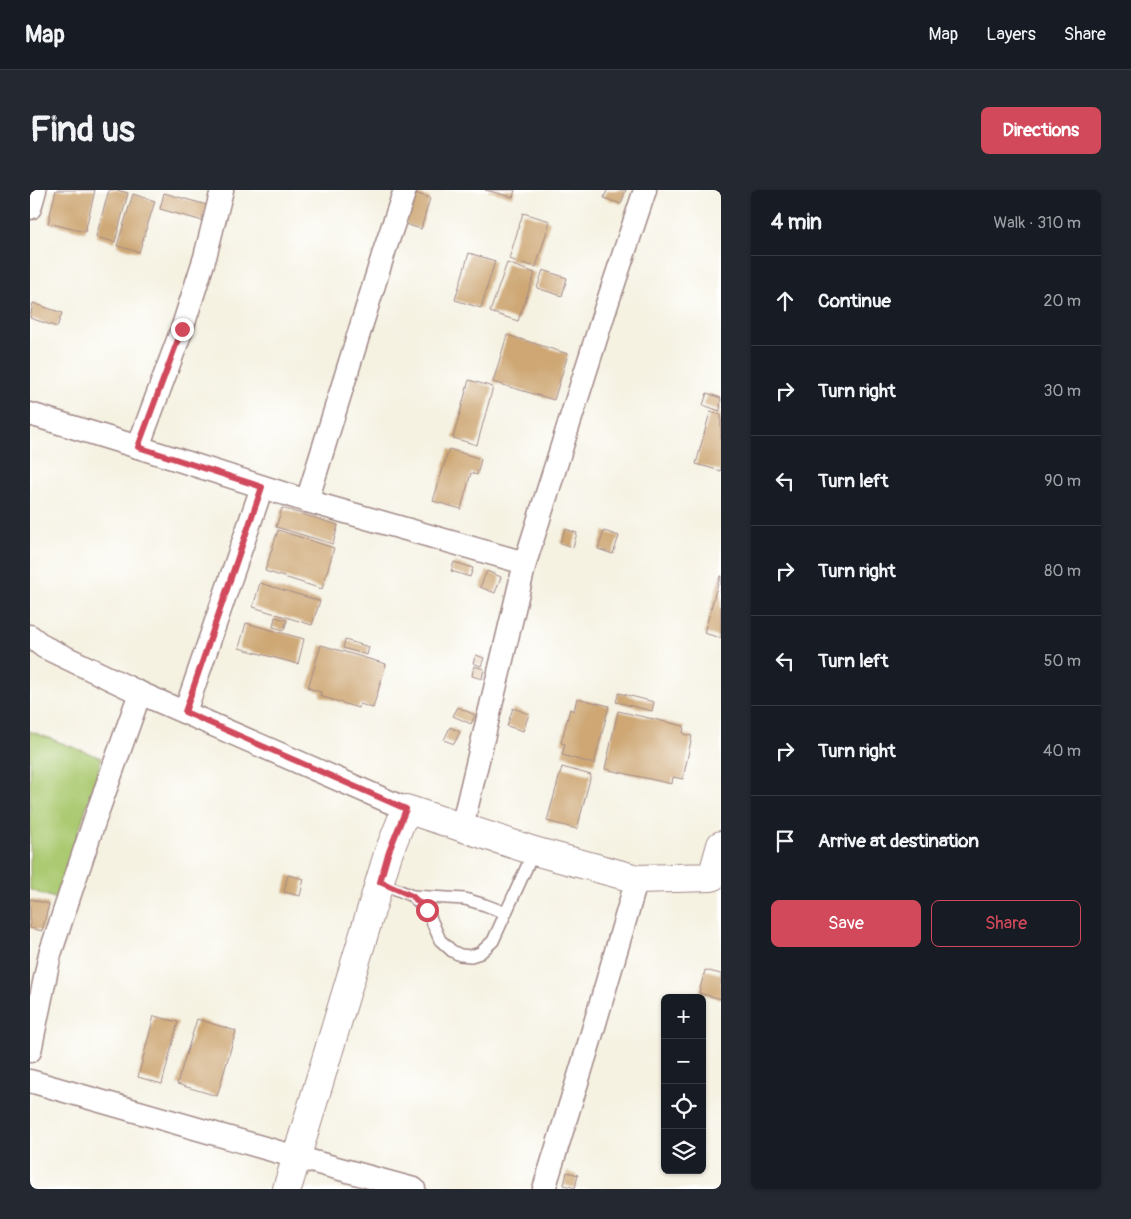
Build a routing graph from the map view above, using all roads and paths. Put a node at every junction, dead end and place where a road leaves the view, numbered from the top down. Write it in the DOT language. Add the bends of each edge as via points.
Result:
graph roads {
  1 [pos="35,190"];
  2 [pos="222,190"];
  3 [pos="405,190"];
  4 [pos="645,190"];
  5 [pos="30,208"];
  6 [pos="30,414"];
  7 [pos="138,447"];
  8 [pos="262,487"];
  9 [pos="307,501"];
  10 [pos="525,563"];
  11 [pos="30,636"];
  12 [pos="140,693"];
  13 [pos="185,712"];
  14 [pos="406,809"];
  15 [pos="462,827"];
  16 [pos="721,845"];
  17 [pos="534,850"];
  18 [pos="716,878"];
  19 [pos="637,879"];
  20 [pos="380,882"];
  21 [pos="412,896"];
  22 [pos="506,913"];
  23 [pos="40,952"];
  24 [pos="30,1051"];
  25 [pos="30,1080"];
  26 [pos="296,1157"];
  27 [pos="287,1189"];
  28 [pos="414,1189"];
  29 [pos="544,1189"];
  1 -- 5 [label="street"];
  2 -- 7 [label="street" via="185,320"];
  3 -- 9 [label="street"];
  4 -- 10 [label="street"];
  6 -- 7 [label="street"];
  7 -- 8 [label="street"];
  8 -- 9 [label="street"];
  8 -- 13 [label="street"];
  9 -- 10 [label="street"];
  10 -- 15 [label="street"];
  11 -- 12 [label="street" via="44,647"];
  12 -- 13 [label="street"];
  12 -- 23 [label="street" via="96,816"];
  13 -- 14 [label="street"];
  14 -- 15 [label="street"];
  14 -- 20 [label="street"];
  15 -- 17 [label="street"];
  16 -- 18 [label="street"];
  17 -- 19 [label="street"];
  17 -- 22 [label="lane"];
  18 -- 19 [label="street"];
  19 -- 29 [label="street"];
  20 -- 21 [label="lane"];
  20 -- 26 [label="street"];
  21 -- 22 [label="lane" via="465,899"];
  21 -- 22 [label="lane" via="427,910 440,940 452,951 466,956 480,953 494,941"];
  23 -- 24 [label="street"];
  25 -- 26 [label="street"];
  26 -- 27 [label="street"];
  26 -- 28 [label="street"];
}
